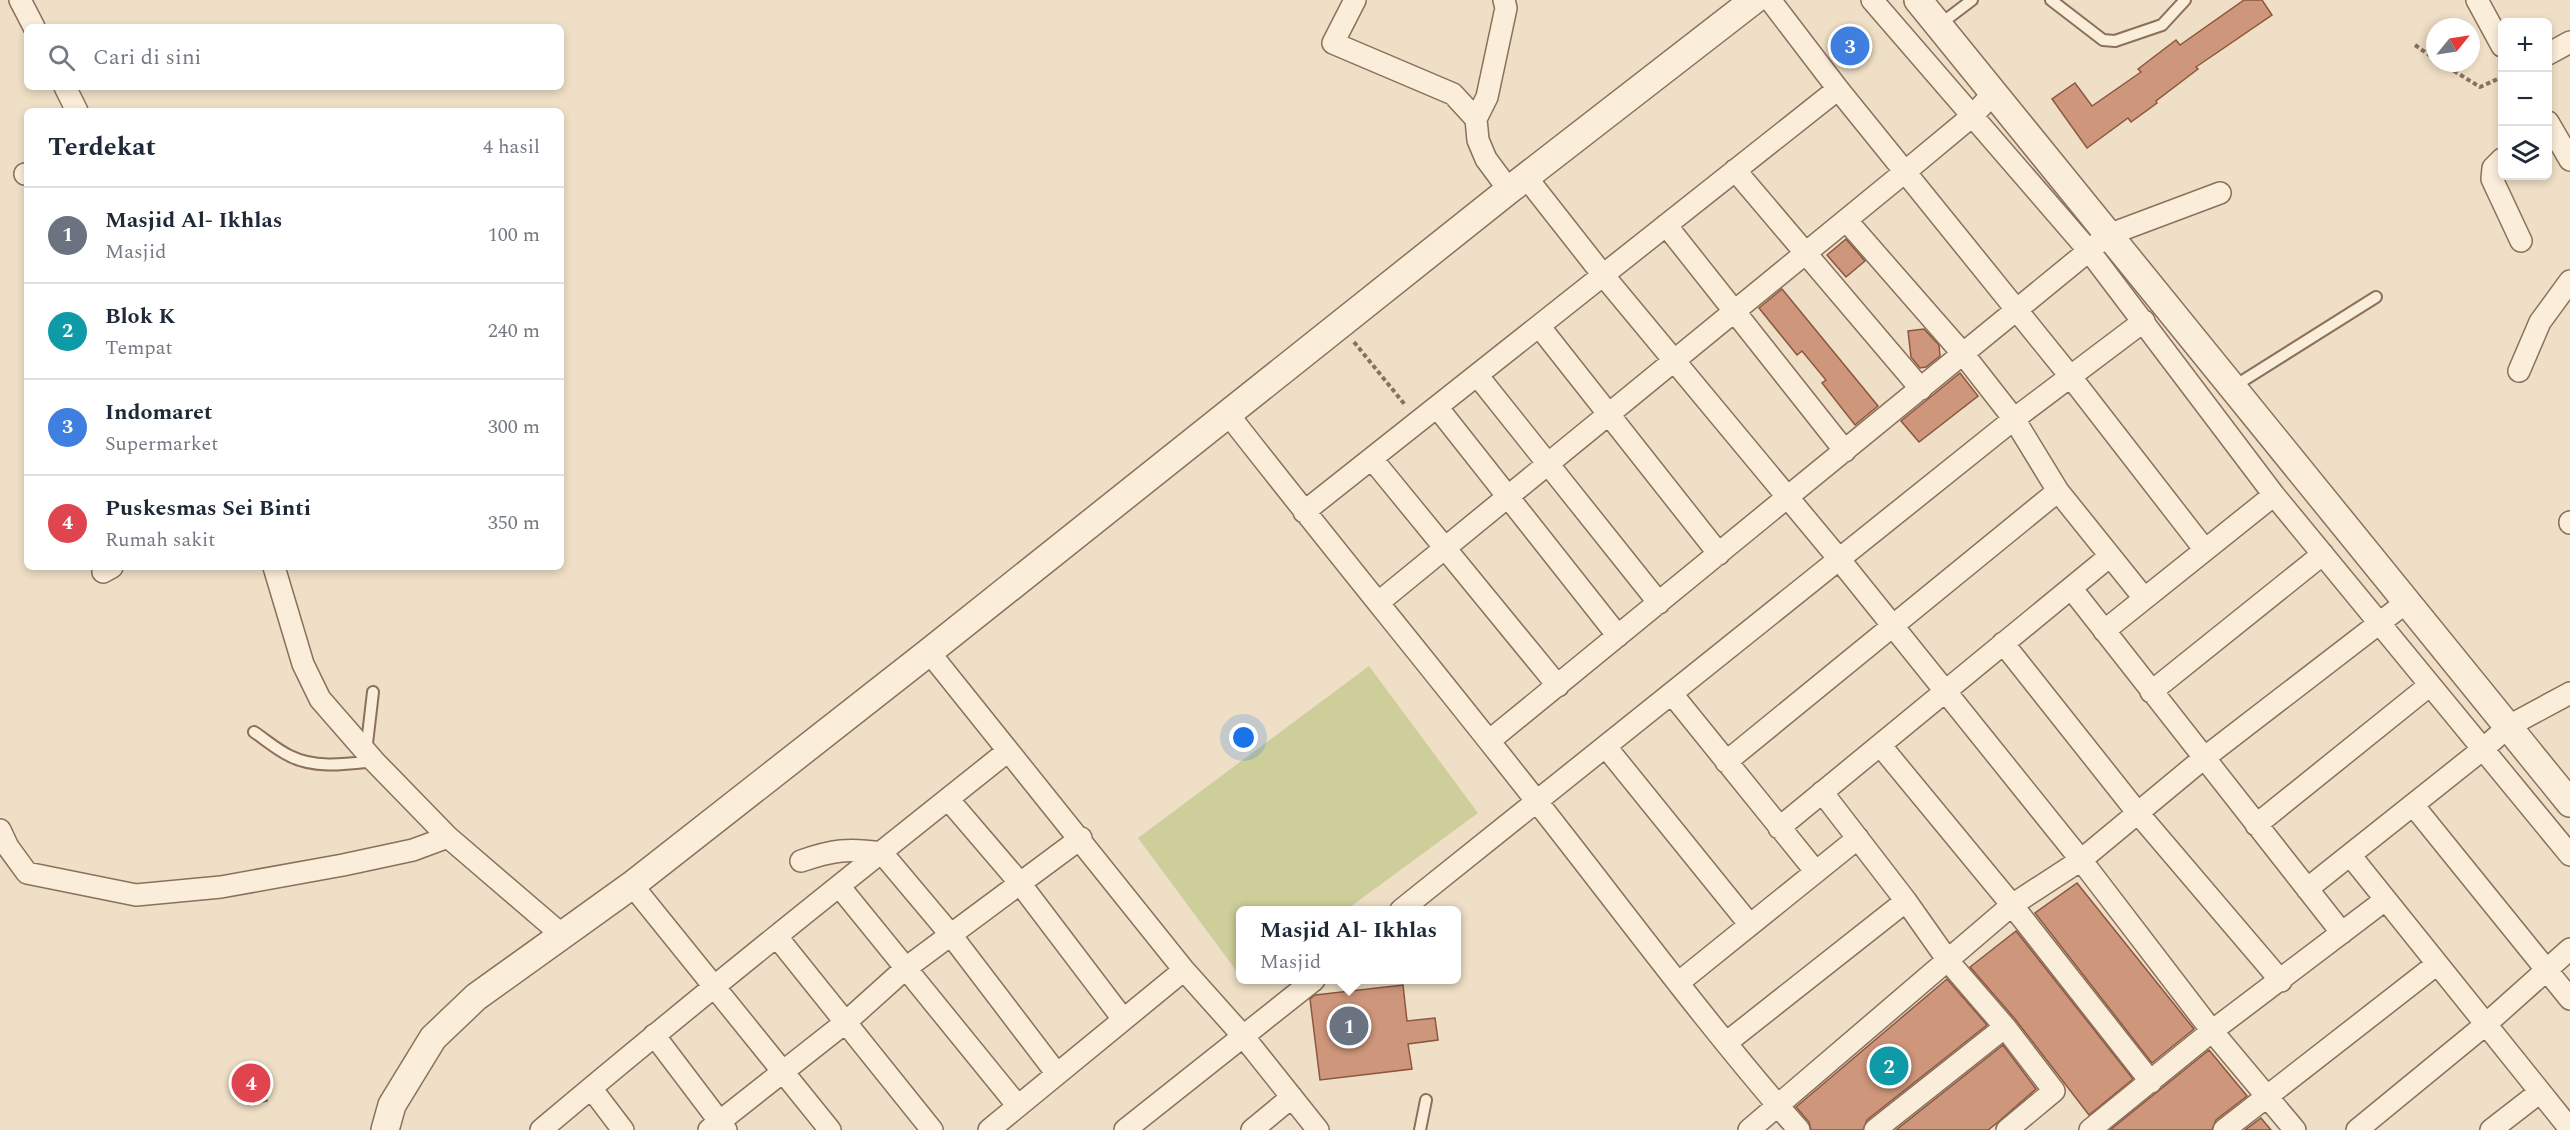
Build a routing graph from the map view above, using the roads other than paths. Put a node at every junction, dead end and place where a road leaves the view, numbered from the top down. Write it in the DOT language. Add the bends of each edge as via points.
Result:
graph roads {
  1 [pos="20,0"];
  2 [pos="1355,0"];
  3 [pos="1504,0"];
  4 [pos="1754,0"];
  5 [pos="1770,0"];
  6 [pos="1872,0"];
  7 [pos="1972,0"];
  8 [pos="2051,0"];
  9 [pos="2184,0"];
  10 [pos="2477,0"];
  11 [pos="1928,12"];
  12 [pos="32,24"];
  13 [pos="1902,34"];
  14 [pos="2498,39"];
  15 [pos="2570,42"];
  16 [pos="2552,51"];
  17 [pos="1838,89"];
  18 [pos="66,90"];
  19 [pos="1993,94"];
  20 [pos="76,108"];
  21 [pos="1971,117"];
  22 [pos="1476,119"];
  23 [pos="2549,126"];
  24 [pos="2570,160"];
  25 [pos="2498,163"];
  26 [pos="1735,170"];
  27 [pos="1906,171"];
  28 [pos="1518,184"];
  29 [pos="2220,193"];
  30 [pos="1846,220"];
  31 [pos="1666,225"];
  32 [pos="2522,241"];
  33 [pos="2099,243"];
  34 [pos="1806,253"];
  35 [pos="1603,275"];
  36 [pos="2570,281"];
  37 [pos="2376,297"];
  38 [pos="1735,310"];
  39 [pos="2016,311"];
  40 [pos="2144,321"];
  41 [pos="1539,326"];
  42 [pos="1964,355"];
  43 [pos="1675,360"];
  44 [pos="2519,370"];
  45 [pos="1477,375"];
  46 [pos="2070,376"];
  47 [pos="2233,388"];
  48 [pos="1921,389"];
  49 [pos="1437,407"];
  50 [pos="1610,413"];
  51 [pos="1228,414"];
  52 [pos="2014,419"];
  53 [pos="1845,451"];
  54 [pos="1372,459"];
  55 [pos="1549,463"];
  56 [pos="2058,491"];
  57 [pos="2274,495"];
  58 [pos="1509,496"];
  59 [pos="1788,498"];
  60 [pos="1304,512"];
  61 [pos="1446,548"];
  62 [pos="2205,550"];
  63 [pos="1719,554"];
  64 [pos="2323,554"];
  65 [pos="2110,556"];
  66 [pos="1839,559"];
  67 [pos="275,570"];
  68 [pos="2071,588"];
  69 [pos="2145,598"];
  70 [pos="1379,602"];
  71 [pos="2408,602"];
  72 [pos="1659,603"];
  73 [pos="2378,622"];
  74 [pos="1892,626"];
  75 [pos="2104,631"];
  76 [pos="1618,636"];
  77 [pos="2003,643"];
  78 [pos="929,651"];
  79 [pos="2430,685"];
  80 [pos="1558,686"];
  81 [pos="1945,691"];
  82 [pos="373,692"];
  83 [pos="2151,692"];
  84 [pos="2570,693"];
  85 [pos="1672,694"];
  86 [pos="2509,726"];
  87 [pos="254,732"];
  88 [pos="1489,741"];
  89 [pos="1880,745"];
  90 [pos="1606,747"];
  91 [pos="2483,749"];
  92 [pos="1008,751"];
  93 [pos="370,757"];
  94 [pos="2204,758"];
  95 [pos="1726,762"];
  96 [pos="1822,792"];
  97 [pos="948,799"];
  98 [pos="1538,802"];
  99 [pos="2570,803"];
  100 [pos="2413,805"];
  101 [pos="2137,812"];
  102 [pos="2256,825"];
  103 [pos="1779,828"];
  104 [pos="0,830"];
  105 [pos="448,837"];
  106 [pos="1081,838"];
  107 [pos="1858,838"];
  108 [pos="882,853"];
  109 [pos="2349,855"];
  110 [pos="2570,855"];
  111 [pos="2081,860"];
  112 [pos="801,861"];
  113 [pos="1816,872"];
  114 [pos="1019,882"];
  115 [pos="632,885"];
  116 [pos="838,886"];
  117 [pos="2307,889"];
  118 [pos="2385,900"];
  119 [pos="1906,901"];
  120 [pos="2012,905"];
  121 [pos="1406,906"];
  122 [pos="1750,925"];
  123 [pos="2342,933"];
  124 [pos="561,934"];
  125 [pos="951,935"];
  126 [pos="777,937"];
  127 [pos="2570,949"];
  128 [pos="1949,962"];
  129 [pos="2437,964"];
  130 [pos="906,968"];
  131 [pos="1184,969"];
  132 [pos="2545,969"];
  133 [pos="2281,981"];
  134 [pos="1678,983"];
  135 [pos="1309,984"];
  136 [pos="713,986"];
  137 [pos="2570,999"];
  138 [pos="1124,1019"];
  139 [pos="846,1022"];
  140 [pos="2485,1025"];
  141 [pos="2005,1027"];
  142 [pos="2212,1031"];
  143 [pos="654,1035"];
  144 [pos="1243,1036"];
  145 [pos="1726,1043"];
  146 [pos="783,1072"];
  147 [pos="1057,1074"];
  148 [pos="2151,1082"];
  149 [pos="591,1089"];
  150 [pos="2540,1092"];
  151 [pos="2268,1096"];
  152 [pos="1292,1097"];
  153 [pos="1426,1100"];
  154 [pos="1017,1105"];
  155 [pos="1779,1107"];
  156 [pos="718,1127"];
  157 [pos="548,1128"];
  158 [pos="2012,1129"];
  159 [pos="2570,1129"];
  160 [pos="385,1130"];
  161 [pos="623,1130"];
  162 [pos="830,1130"];
  163 [pos="932,1130"];
  164 [pos="989,1130"];
  165 [pos="1125,1130"];
  166 [pos="1252,1130"];
  167 [pos="1318,1130"];
  168 [pos="1420,1130"];
  169 [pos="1749,1130"];
  170 [pos="1799,1130"];
  171 [pos="1875,1130"];
  172 [pos="2090,1130"];
  173 [pos="2224,1130"];
  174 [pos="2295,1130"];
  175 [pos="2357,1130"];
  176 [pos="2492,1130"];
  1 -- 12 [label="street"];
  2 -- 22 [label="street" via="1333,43 1453,94"];
  3 -- 22 [label="street" via="1506,8 1487,97"];
  4 -- 28 [label="street"];
  5 -- 17 [label="street"];
  6 -- 13 [label="street"];
  7 -- 11 [label="lane"];
  8 -- 9 [label="lane" via="2103,40 2115,41 2162,25"];
  10 -- 14 [label="street"];
  11 -- 13 [label="street"];
  11 -- 19 [label="street"];
  13 -- 21 [label="street"];
  15 -- 16 [label="street"];
  17 -- 26 [label="street"];
  17 -- 27 [label="street"];
  18 -- 20 [label="street"];
  19 -- 21 [label="street"];
  19 -- 33 [label="street"];
  21 -- 27 [label="street"];
  21 -- 33 [label="street"];
  22 -- 28 [label="street" via="1478,140 1486,159"];
  23 -- 24 [label="street"];
  25 -- 32 [label="street" via="2492,179"];
  26 -- 31 [label="street"];
  26 -- 34 [label="street"];
  27 -- 30 [label="street"];
  27 -- 39 [label="street"];
  28 -- 35 [label="street"];
  28 -- 51 [label="street"];
  29 -- 33 [label="street"];
  30 -- 34 [label="street"];
  30 -- 42 [label="street"];
  31 -- 35 [label="street"];
  31 -- 38 [label="street"];
  33 -- 39 [label="street"];
  33 -- 40 [label="street"];
  33 -- 47 [label="street"];
  34 -- 38 [label="street"];
  34 -- 48 [label="street"];
  35 -- 41 [label="street"];
  35 -- 43 [label="street"];
  36 -- 44 [label="street" via="2540,321"];
  37 -- 47 [label="lane"];
  38 -- 43 [label="street"];
  38 -- 53 [label="street"];
  39 -- 42 [label="street"];
  39 -- 46 [label="street"];
  40 -- 46 [label="street"];
  40 -- 57 [label="street"];
  41 -- 45 [label="street"];
  41 -- 50 [label="street"];
  42 -- 48 [label="street"];
  42 -- 52 [label="street"];
  43 -- 50 [label="street"];
  43 -- 59 [label="street"];
  45 -- 49 [label="street"];
  45 -- 55 [label="street"];
  46 -- 52 [label="street"];
  46 -- 62 [label="street"];
  47 -- 71 [label="street"];
  48 -- 53 [label="street"];
  49 -- 54 [label="street"];
  49 -- 58 [label="street"];
  50 -- 55 [label="street"];
  50 -- 63 [label="street"];
  51 -- 60 [label="street"];
  51 -- 78 [label="street"];
  52 -- 56 [label="street"];
  52 -- 66 [label="street"];
  53 -- 59 [label="street"];
  54 -- 60 [label="street"];
  54 -- 61 [label="street"];
  55 -- 58 [label="street"];
  55 -- 72 [label="street"];
  56 -- 65 [label="street"];
  56 -- 74 [label="street"];
  57 -- 62 [label="street"];
  57 -- 64 [label="street"];
  58 -- 61 [label="street"];
  58 -- 76 [label="street"];
  59 -- 63 [label="street"];
  59 -- 66 [label="street"];
  60 -- 70 [label="street"];
  61 -- 70 [label="street"];
  61 -- 80 [label="street"];
  62 -- 69 [label="street"];
  63 -- 72 [label="street"];
  64 -- 73 [label="street"];
  64 -- 83 [label="street"];
  65 -- 68 [label="street"];
  65 -- 69 [label="street"];
  66 -- 74 [label="street"];
  66 -- 85 [label="street"];
  67 -- 93 [label="street" via="303,664 320,699"];
  68 -- 75 [label="street"];
  68 -- 77 [label="street"];
  69 -- 75 [label="street"];
  70 -- 88 [label="street"];
  71 -- 73 [label="street"];
  71 -- 86 [label="street"];
  72 -- 76 [label="street"];
  73 -- 79 [label="street"];
  73 -- 94 [label="street"];
  74 -- 81 [label="street"];
  74 -- 95 [label="street"];
  75 -- 83 [label="street"];
  76 -- 80 [label="street"];
  77 -- 81 [label="street"];
  77 -- 101 [label="street"];
  78 -- 92 [label="street"];
  78 -- 115 [label="street"];
  79 -- 91 [label="street"];
  79 -- 102 [label="street"];
  80 -- 88 [label="street"];
  81 -- 89 [label="street"];
  81 -- 111 [label="street"];
  82 -- 93 [label="lane"];
  83 -- 94 [label="street"];
  84 -- 86 [label="street"];
  85 -- 90 [label="street"];
  85 -- 95 [label="street"];
  86 -- 91 [label="street"];
  86 -- 99 [label="street"];
  87 -- 93 [label="lane" via="290,757 305,762 335,765"];
  88 -- 98 [label="street"];
  89 -- 96 [label="street"];
  89 -- 120 [label="street"];
  90 -- 98 [label="street"];
  90 -- 122 [label="street"];
  91 -- 100 [label="street"];
  91 -- 110 [label="street"];
  92 -- 97 [label="street"];
  92 -- 106 [label="street"];
  93 -- 105 [label="street"];
  94 -- 101 [label="street"];
  94 -- 102 [label="street"];
  95 -- 103 [label="street"];
  96 -- 103 [label="street"];
  96 -- 107 [label="street"];
  97 -- 108 [label="street"];
  97 -- 114 [label="street"];
  98 -- 121 [label="street"];
  98 -- 134 [label="street"];
  100 -- 109 [label="street"];
  100 -- 132 [label="street"];
  101 -- 111 [label="street"];
  101 -- 133 [label="street"];
  102 -- 117 [label="street"];
  103 -- 113 [label="street"];
  104 -- 105 [label="street" via="27,873 136,895 221,887 342,865 413,850"];
  105 -- 124 [label="street"];
  106 -- 114 [label="street"];
  106 -- 131 [label="street"];
  107 -- 113 [label="street"];
  107 -- 119 [label="street"];
  108 -- 112 [label="street" via="851,849"];
  108 -- 116 [label="street"];
  108 -- 125 [label="street"];
  109 -- 117 [label="street"];
  109 -- 118 [label="street"];
  111 -- 120 [label="street"];
  111 -- 142 [label="street"];
  113 -- 122 [label="street"];
  114 -- 125 [label="street"];
  114 -- 138 [label="street"];
  115 -- 124 [label="street"];
  115 -- 136 [label="street"];
  116 -- 126 [label="street"];
  116 -- 130 [label="street"];
  117 -- 123 [label="street"];
  118 -- 123 [label="street"];
  118 -- 129 [label="street"];
  119 -- 128 [label="street"];
  119 -- 145 [label="street"];
  120 -- 128 [label="street"];
  120 -- 148 [label="street"];
  122 -- 134 [label="street"];
  123 -- 133 [label="street"];
  124 -- 160 [label="street" via="476,997 433,1038 392,1105"];
  125 -- 130 [label="street"];
  125 -- 147 [label="street"];
  126 -- 136 [label="street"];
  126 -- 139 [label="street"];
  127 -- 132 [label="street"];
  128 -- 141 [label="street"];
  128 -- 155 [label="street"];
  129 -- 140 [label="street"];
  129 -- 151 [label="street"];
  130 -- 139 [label="street"];
  130 -- 154 [label="street"];
  131 -- 138 [label="street"];
  131 -- 144 [label="street"];
  132 -- 137 [label="street"];
  132 -- 140 [label="street"];
  133 -- 142 [label="street"];
  134 -- 145 [label="street"];
  135 -- 144 [label="street"];
  136 -- 143 [label="street"];
  136 -- 146 [label="street"];
  138 -- 147 [label="street"];
  139 -- 146 [label="street"];
  139 -- 163 [label="street"];
  140 -- 150 [label="street"];
  140 -- 175 [label="street"];
  141 -- 158 [label="street" via="2054,1091"];
  141 -- 171 [label="street"];
  142 -- 148 [label="street"];
  142 -- 151 [label="street"];
  143 -- 149 [label="street"];
  143 -- 156 [label="street"];
  144 -- 152 [label="street"];
  144 -- 165 [label="street"];
  145 -- 155 [label="street"];
  146 -- 156 [label="street"];
  146 -- 162 [label="street"];
  147 -- 154 [label="street"];
  148 -- 172 [label="street"];
  149 -- 157 [label="street"];
  149 -- 161 [label="street"];
  150 -- 159 [label="street"];
  150 -- 176 [label="street"];
  151 -- 173 [label="street"];
  151 -- 174 [label="street"];
  152 -- 166 [label="street"];
  152 -- 167 [label="street"];
  153 -- 168 [label="lane"];
  154 -- 164 [label="street"];
  155 -- 169 [label="street"];
  155 -- 170 [label="street"];
}
